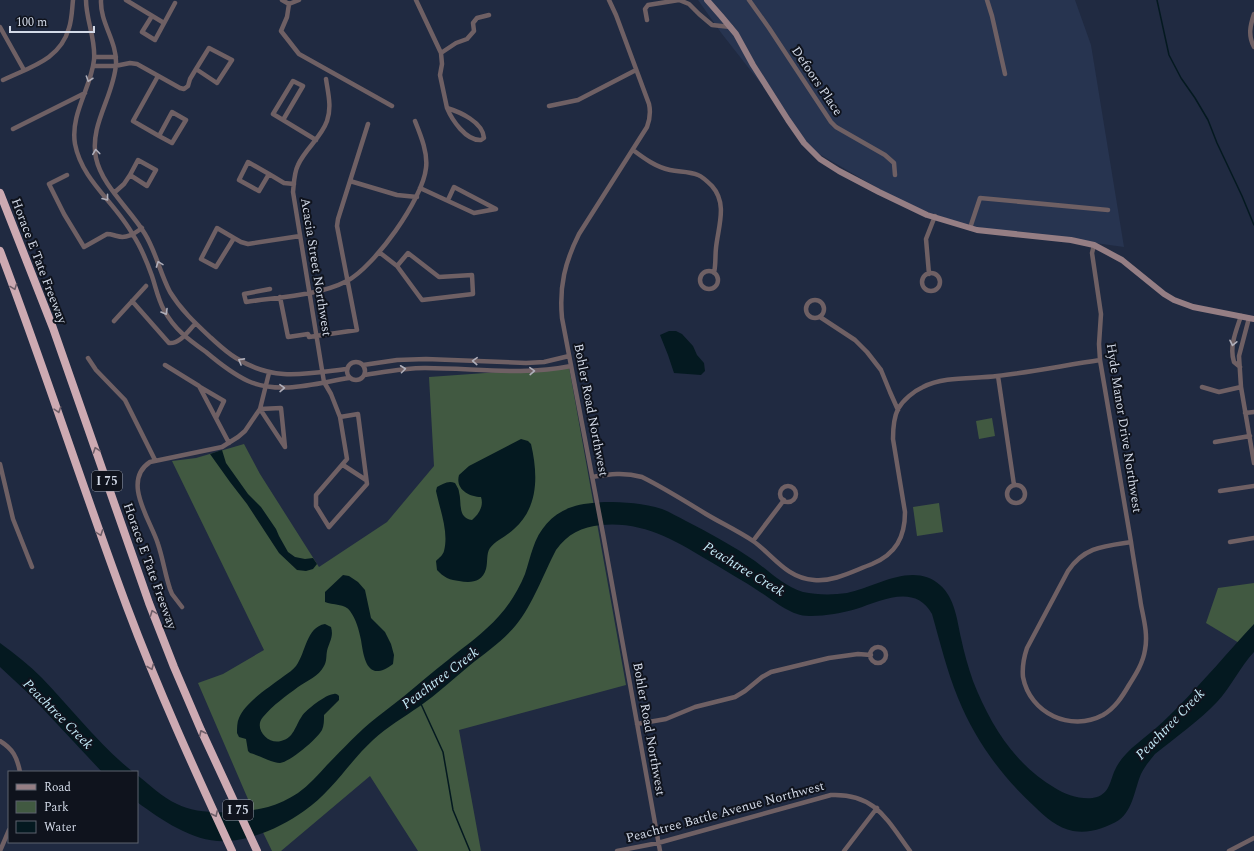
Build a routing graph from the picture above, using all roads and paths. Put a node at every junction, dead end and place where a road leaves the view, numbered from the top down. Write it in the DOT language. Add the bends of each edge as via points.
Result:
graph roads {
  1 [pos="73,0"];
  2 [pos="86,0"];
  3 [pos="101,0"];
  4 [pos="126,0"];
  5 [pos="282,0"];
  6 [pos="299,0"];
  7 [pos="416,0"];
  8 [pos="609,0"];
  9 [pos="707,0"];
  10 [pos="749,0"];
  11 [pos="988,0"];
  12 [pos="690,2"];
  13 [pos="175,3"];
  14 [pos="289,4"];
  15 [pos="1254,14"];
  16 [pos="489,15"];
  17 [pos="152,16"];
  18 [pos="647,20"];
  19 [pos="164,23"];
  20 [pos="0,27"];
  21 [pos="731,27"];
  22 [pos="1254,47"];
  23 [pos="441,54"];
  24 [pos="94,57"];
  25 [pos="116,57"];
  26 [pos="93,66"];
  27 [pos="116,66"];
  28 [pos="196,69"];
  29 [pos="24,70"];
  30 [pos="636,70"];
  31 [pos="1005,74"];
  32 [pos="158,76"];
  33 [pos="326,78"];
  34 [pos="3,80"];
  35 [pos="85,93"];
  36 [pos="392,106"];
  37 [pos="549,106"];
  38 [pos="447,108"];
  39 [pos="283,120"];
  40 [pos="415,121"];
  41 [pos="368,124"];
  42 [pos="13,129"];
  43 [pos="159,136"];
  44 [pos="316,140"];
  45 [pos="633,150"];
  46 [pos="269,174"];
  47 [pos="67,175"];
  48 [pos="130,175"];
  49 [pos="895,175"];
  50 [pos="350,181"];
  51 [pos="294,184"];
  52 [pos="420,188"];
  53 [pos="115,192"];
  54 [pos="0,193"];
  55 [pos="417,197"];
  56 [pos="448,200"];
  57 [pos="1108,210"];
  58 [pos="935,216"];
  59 [pos="142,228"];
  60 [pos="970,228"];
  61 [pos="133,234"];
  62 [pos="300,236"];
  63 [pos="234,238"];
  64 [pos="1094,245"];
  65 [pos="0,251"];
  66 [pos="379,252"];
  67 [pos="397,266"];
  68 [pos="714,273"];
  69 [pos="929,274"];
  70 [pos="347,281"];
  71 [pos="146,286"];
  72 [pos="270,289"];
  73 [pos="309,293"];
  74 [pos="280,297"];
  75 [pos="132,301"];
  76 [pos="1241,316"];
  77 [pos="820,317"];
  78 [pos="1251,318"];
  79 [pos="114,321"];
  80 [pos="195,324"];
  81 [pos="184,336"];
  82 [pos="316,336"];
  83 [pos="569,356"];
  84 [pos="88,358"];
  85 [pos="1100,360"];
  86 [pos="362,365"];
  87 [pos="165,366"];
  88 [pos="571,366"];
  89 [pos="1240,367"];
  90 [pos="347,369"];
  91 [pos="323,372"];
  92 [pos="269,373"];
  93 [pos="364,375"];
  94 [pos="998,376"];
  95 [pos="349,378"];
  96 [pos="324,382"];
  97 [pos="199,386"];
  98 [pos="265,387"];
  99 [pos="1202,387"];
  100 [pos="1241,387"];
  101 [pos="260,409"];
  102 [pos="898,410"];
  103 [pos="1254,412"];
  104 [pos="1245,413"];
  105 [pos="340,417"];
  106 [pos="216,418"];
  107 [pos="1250,436"];
  108 [pos="1215,442"];
  109 [pos="229,443"];
  110 [pos="155,460"];
  111 [pos="1254,463"];
  112 [pos="0,464"];
  113 [pos="343,464"];
  114 [pos="592,477"];
  115 [pos="366,480"];
  116 [pos="1014,485"];
  117 [pos="1254,486"];
  118 [pos="1220,491"];
  119 [pos="784,500"];
  120 [pos="1254,538"];
  121 [pos="753,541"];
  122 [pos="1131,542"];
  123 [pos="1230,542"];
  124 [pos="32,566"];
  125 [pos="182,608"];
  126 [pos="871,655"];
  127 [pos="637,724"];
  128 [pos="0,740"];
  129 [pos="20,771"];
  130 [pos="877,808"];
  131 [pos="8,832"];
  132 [pos="1254,838"];
  133 [pos="658,843"];
  134 [pos="0,851"];
  135 [pos="232,851"];
  136 [pos="257,851"];
  137 [pos="617,851"];
  138 [pos="660,851"];
  139 [pos="844,851"];
  140 [pos="910,851"];
  141 [pos="1229,851"];
  1 -- 29 [label="street" via="70,26 60,47 47,60"];
  2 -- 24 [label="street" via="94,42"];
  3 -- 25 [label="street" via="102,14"];
  4 -- 17 [label="street"];
  5 -- 14 [label="street"];
  6 -- 14 [label="street"];
  7 -- 23 [label="street"];
  8 -- 30 [label="street, Bohler Road Northwest"];
  9 -- 21 [label="street"];
  10 -- 49 [label="street, Defoors Place" via="831,122 885,155 894,163"];
  11 -- 31 [label="street"];
  12 -- 18 [label="street" via="679,0 648,5 645,9"];
  12 -- 21 [label="street" via="712,25"];
  13 -- 19 [label="street"];
  14 -- 36 [label="street" via="281,32 299,54"];
  15 -- 22 [label="street" via="1250,29"];
  16 -- 23 [label="street" via="477,18 473,22 474,30 467,38 456,42"];
  17 -- 19 [label="street"];
  17 -- 19 [label="street" via="142,32 155,40"];
  20 -- 29 [label="street"];
  21 -- 58 [label="street" via="809,150 851,178 927,215"];
  23 -- 38 [label="street" via="440,75"];
  24 -- 25 [label="street"];
  24 -- 26 [label="street"];
  25 -- 27 [label="street"];
  26 -- 27 [label="street"];
  26 -- 35 [label="street, one-way"];
  27 -- 32 [label="street" via="137,64"];
  53 -- 27 [label="street, one-way" via="100,170 95,144 97,127"];
  28 -- 28 [label="street" via="217,83 232,60 209,48"];
  28 -- 32 [label="street" via="184,89"];
  29 -- 34 [label="street"];
  30 -- 37 [label="street" via="578,100"];
  30 -- 45 [label="street, Bohler Road Northwest" via="649,104 650,115 648,127"];
  32 -- 43 [label="street" via="133,121"];
  33 -- 44 [label="street, Acacia Street Northwest" via="329,114"];
  35 -- 42 [label="street"];
  35 -- 61 [label="street, one-way" via="75,127 78,157 88,175"];
  38 -- 38 [label="street" via="470,118 484,134 484,138 476,140 469,136 454,121"];
  39 -- 39 [label="street" via="273,114 293,81 303,86"];
  39 -- 44 [label="street"];
  40 -- 52 [label="street" via="426,161 426,173"];
  41 -- 50 [label="street"];
  43 -- 43 [label="street" via="172,112 186,120 172,143"];
  44 -- 51 [label="street, Acacia Street Northwest" via="298,164"];
  45 -- 68 [label="street" via="660,167 698,175 714,189 721,212"];
  45 -- 83 [label="street, Bohler Road Northwest" via="579,234 568,261 560,302"];
  46 -- 46 [label="street" via="248,162 239,180 259,191"];
  46 -- 51 [label="street" via="284,183"];
  47 -- 61 [label="street" via="49,184 84,247 107,234 122,237"];
  48 -- 48 [label="street" via="138,160 156,170 147,186"];
  48 -- 53 [label="street"];
  50 -- 55 [label="street" via="397,195"];
  50 -- 70 [label="street" via="337,226"];
  51 -- 62 [label="street, Acacia Street Northwest"];
  52 -- 55 [label="street"];
  52 -- 56 [label="street"];
  53 -- 59 [label="street"];
  136 -- 54 [label="highway, Horace E Tate Freeway / I 75, one-way" via="174,667 149,603 53,328"];
  55 -- 66 [label="street" via="407,215"];
  56 -- 56 [label="street" via="474,213 496,209 454,187"];
  57 -- 60 [label="street" via="980,198"];
  58 -- 60 [label="street"];
  58 -- 69 [label="street" via="926,239"];
  59 -- 61 [label="street"];
  80 -- 59 [label="street, one-way" via="170,292 153,248"];
  60 -- 64 [label="street"];
  61 -- 81 [label="street, one-way" via="147,263 164,311"];
  62 -- 63 [label="street" via="248,244"];
  62 -- 73 [label="street, Acacia Street Northwest"];
  63 -- 63 [label="street" via="216,267 201,259 218,228"];
  64 -- 76 [label="street" via="1122,260 1174,300 1193,307"];
  64 -- 85 [label="street, Hyde Manor Drive Northwest" via="1092,253 1101,314"];
  65 -- 135 [label="highway, I 75, one-way" via="128,609 181,742"];
  66 -- 67 [label="street"];
  66 -- 70 [label="street" via="365,268"];
  67 -- 67 [label="street" via="422,300 473,294 472,275 439,277 408,253"];
  70 -- 73 [label="street"];
  70 -- 82 [label="street" via="357,330"];
  71 -- 75 [label="street"];
  72 -- 74 [label="street" via="244,294 246,302"];
  73 -- 74 [label="street"];
  73 -- 82 [label="street, Acacia Street Northwest"];
  74 -- 82 [label="street" via="288,337 308,334 309,337"];
  75 -- 79 [label="street"];
  75 -- 81 [label="street" via="168,343 173,344"];
  76 -- 78 [label="street"];
  76 -- 89 [label="street, one-way" via="1232,350 1234,362"];
  77 -- 77 [label="street" via="813,319 807,315 805,307 810,301 818,300 823,305 824,310"];
  77 -- 102 [label="street" via="855,340 867,352 881,370"];
  78 -- 89 [label="street" via="1239,356"];
  80 -- 81 [label="street"];
  92 -- 80 [label="street, one-way" via="236,358"];
  81 -- 98 [label="street" via="234,373 249,382"];
  82 -- 91 [label="street, Acacia Street Northwest"];
  83 -- 86 [label="street, one-way" via="526,363 426,359"];
  83 -- 88 [label="street, Bohler Road Northwest"];
  84 -- 110 [label="street" via="125,400"];
  85 -- 94 [label="street"];
  85 -- 122 [label="street, Hyde Manor Drive Northwest"];
  86 -- 90 [label="street" via="354,362"];
  86 -- 93 [label="street"];
  87 -- 97 [label="street"];
  93 -- 88 [label="street, one-way" via="413,368 523,372"];
  88 -- 114 [label="street, Bohler Road Northwest"];
  89 -- 100 [label="street"];
  90 -- 91 [label="street"];
  90 -- 95 [label="street"];
  91 -- 92 [label="street" via="294,375"];
  91 -- 96 [label="street, Acacia Street Northwest"];
  92 -- 98 [label="street"];
  93 -- 95 [label="street" via="357,380"];
  94 -- 102 [label="street" via="932,383 914,392"];
  94 -- 116 [label="street"];
  95 -- 96 [label="street"];
  98 -- 96 [label="street, one-way" via="288,388"];
  96 -- 105 [label="street"];
  97 -- 106 [label="street"];
  97 -- 106 [label="street" via="224,401"];
  98 -- 101 [label="street"];
  99 -- 100 [label="street" via="1219,392"];
  100 -- 104 [label="street"];
  101 -- 101 [label="street" via="281,408 284,447 272,428"];
  101 -- 109 [label="street" via="245,431"];
  102 -- 121 [label="street" via="893,439 905,523 900,540 889,554 878,562 839,577 814,580 787,571"];
  103 -- 104 [label="street"];
  104 -- 107 [label="street"];
  105 -- 113 [label="street" via="347,459"];
  105 -- 115 [label="street" via="358,414"];
  106 -- 109 [label="street"];
  107 -- 108 [label="street"];
  107 -- 111 [label="street"];
  109 -- 110 [label="street" via="211,450"];
  110 -- 125 [label="street" via="146,465 140,474 140,500 158,543 170,589"];
  112 -- 124 [label="street" via="13,519"];
  113 -- 115 [label="street"];
  113 -- 115 [label="street" via="316,496 316,506 329,527 367,484"];
  114 -- 121 [label="street" via="620,473 642,477"];
  114 -- 127 [label="street, Bohler Road Northwest"];
  116 -- 116 [label="street" via="1007,496 1011,502 1019,503 1024,498 1025,491"];
  117 -- 118 [label="street"];
  119 -- 121 [label="street"];
  120 -- 123 [label="street"];
  122 -- 122 [label="street, Hyde Manor Drive Northwest" via="1146,633 1145,650 1140,665 1119,700 1104,714 1092,720 1079,722 1055,718 1037,706 1026,688 1023,668 1027,648 1068,571 1076,561 1096,548"];
  126 -- 127 [label="street" via="829,658 771,672 735,697 695,707 666,719"];
  127 -- 133 [label="street, Bohler Road Northwest"];
  128 -- 129 [label="street" via="14,754"];
  130 -- 133 [label="street, Peachtree Battle Avenue Northwest" via="857,798 831,795"];
  130 -- 139 [label="street"];
  130 -- 140 [label="street, Peachtree Battle Avenue Northwest"];
  131 -- 134 [label="street"];
  132 -- 141 [label="street"];
  133 -- 137 [label="street, Peachtree Battle Avenue Northwest"];
  133 -- 138 [label="street, Bohler Road Northwest"];
}
